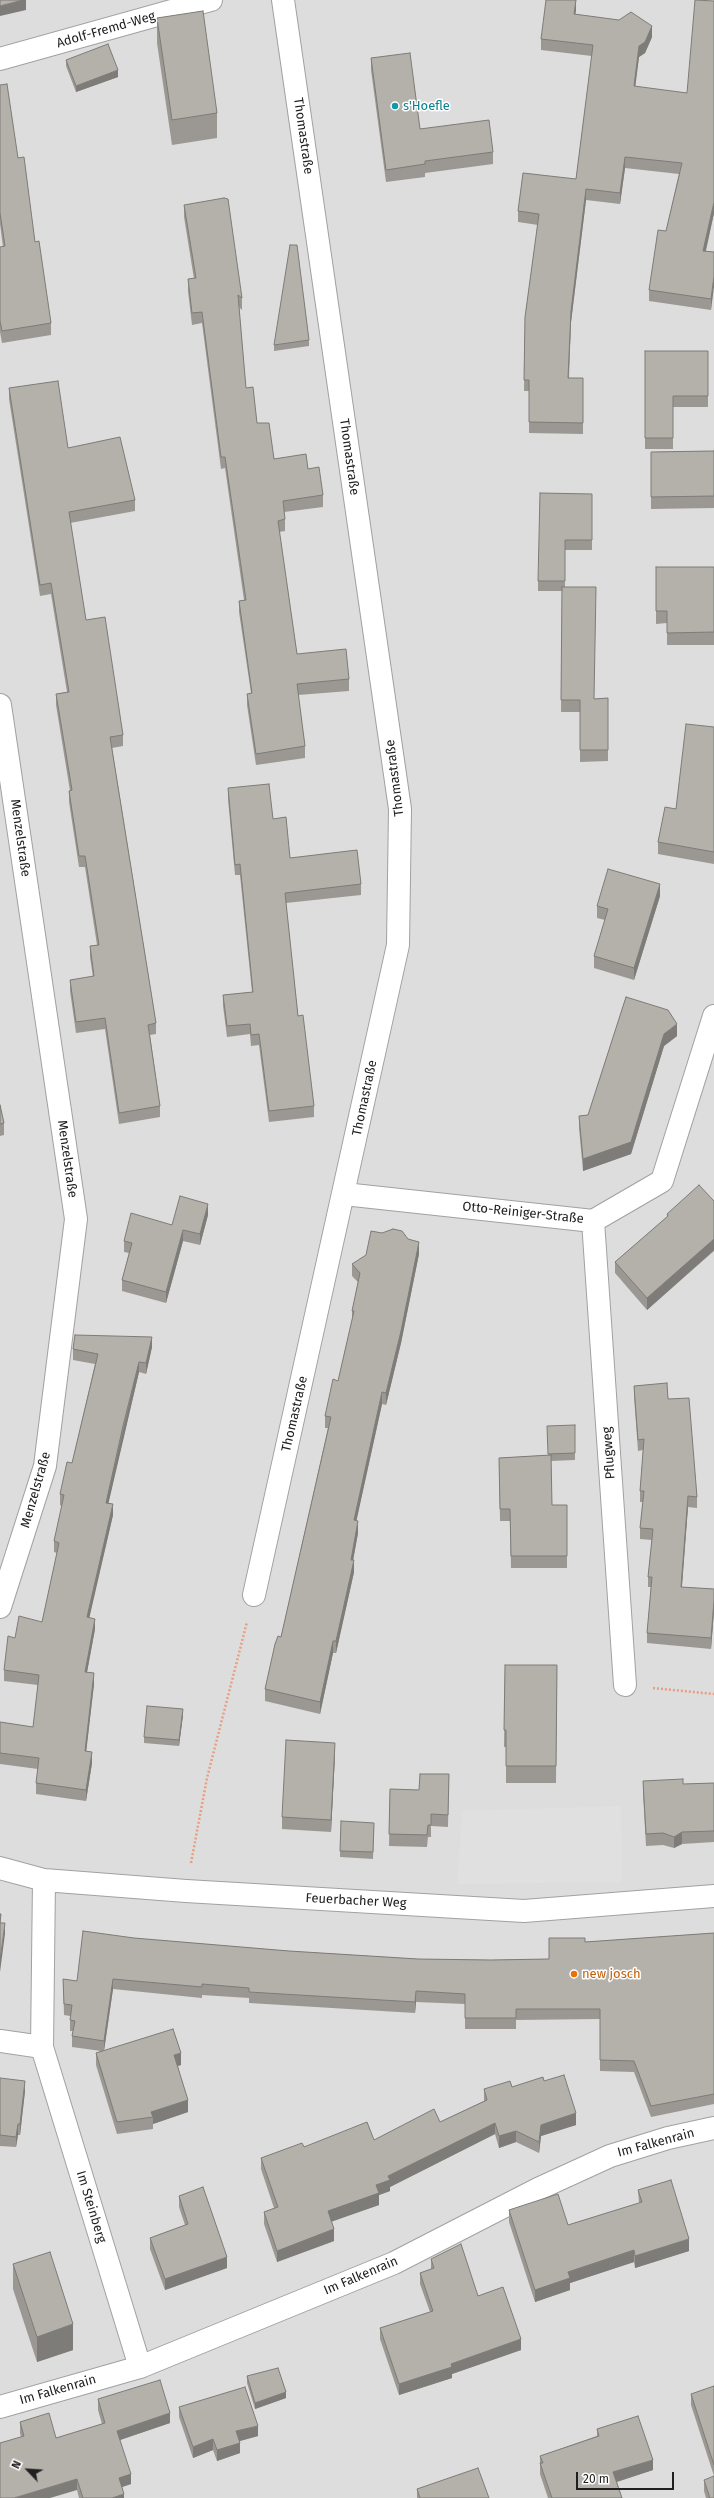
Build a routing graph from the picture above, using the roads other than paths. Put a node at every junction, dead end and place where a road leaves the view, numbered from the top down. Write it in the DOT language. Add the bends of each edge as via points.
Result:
graph roads {
  1 [pos="212,0"];
  2 [pos="283,0"];
  3 [pos="0,59"];
  4 [pos="0,706"];
  5 [pos="714,1016"];
  6 [pos="344,1194"];
  7 [pos="593,1221"];
  8 [pos="254,1595"];
  9 [pos="0,1607"];
  10 [pos="625,1685"];
  11 [pos="0,1868"];
  12 [pos="44,1880"];
  13 [pos="714,1896"];
  14 [pos="0,2041"];
  15 [pos="42,2047"];
  16 [pos="714,2128"];
  17 [pos="140,2367"];
  18 [pos="0,2407"];
  1 -- 3 [label="street, Adolf-Fremd-Weg"];
  2 -- 6 [label="street, Thomastraße" via="400,809 398,945"];
  4 -- 9 [label="street, Menzelstraße" via="76,1219 45,1466"];
  5 -- 7 [label="street, Otto-Reiniger-Straße" via="662,1181"];
  6 -- 7 [label="street, Otto-Reiniger-Straße"];
  6 -- 8 [label="street, Thomastraße"];
  7 -- 10 [label="street, Pflugweg"];
  11 -- 12 [label="street, Feuerbacher Weg"];
  12 -- 13 [label="street, Feuerbacher Weg" via="524,1911"];
  12 -- 15 [label="street, Im Steinberg"];
  14 -- 15 [label="street"];
  15 -- 17 [label="street, Im Steinberg"];
  16 -- 17 [label="street, Im Falkenrain" via="668,2138 610,2156 538,2189 394,2263"];
  17 -- 18 [label="street, Im Falkenrain"];
}
